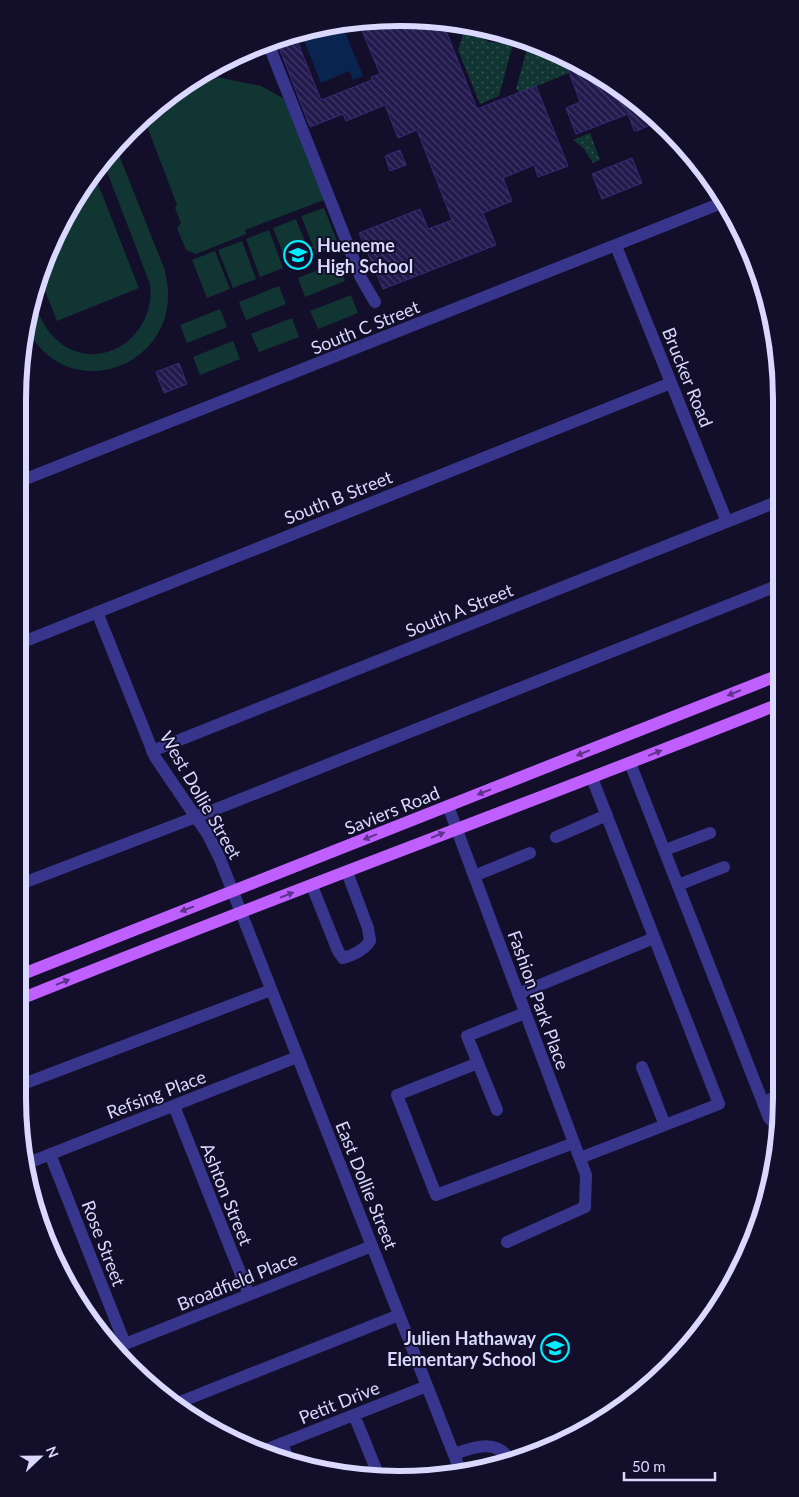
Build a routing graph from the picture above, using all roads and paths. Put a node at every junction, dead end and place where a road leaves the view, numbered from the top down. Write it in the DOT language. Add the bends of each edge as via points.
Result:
graph roads {
  1 [pos="271,50"];
  2 [pos="718,205"];
  3 [pos="616,246"];
  4 [pos="375,302"];
  5 [pos="671,383"];
  6 [pos="26,475"];
  7 [pos="773,503"];
  8 [pos="727,522"];
  9 [pos="773,587"];
  10 [pos="97,612"];
  11 [pos="26,641"];
  12 [pos="773,677"];
  13 [pos="773,706"];
  14 [pos="152,751"];
  15 [pos="630,763"];
  16 [pos="592,778"];
  17 [pos="448,806"];
  18 [pos="606,815"];
  19 [pos="196,817"];
  20 [pos="457,828"];
  21 [pos="710,833"];
  22 [pos="556,837"];
  23 [pos="665,850"];
  24 [pos="530,853"];
  25 [pos="724,867"];
  26 [pos="347,872"];
  27 [pos="474,876"];
  28 [pos="26,881"];
  29 [pos="678,885"];
  30 [pos="312,886"];
  31 [pos="233,891"];
  32 [pos="241,913"];
  33 [pos="654,938"];
  34 [pos="26,973"];
  35 [pos="271,990"];
  36 [pos="518,994"];
  37 [pos="26,997"];
  38 [pos="525,1013"];
  39 [pos="297,1057"];
  40 [pos="478,1063"];
  41 [pos="642,1067"];
  42 [pos="26,1083"];
  43 [pos="773,1098"];
  44 [pos="762,1102"];
  45 [pos="174,1106"];
  46 [pos="497,1110"];
  47 [pos="772,1121"];
  48 [pos="665,1125"];
  49 [pos="574,1142"];
  50 [pos="50,1154"];
  51 [pos="580,1158"];
  52 [pos="32,1162"];
  53 [pos="507,1242"];
  54 [pos="372,1246"];
  55 [pos="249,1295"];
  56 [pos="399,1316"];
  57 [pos="119,1344"];
  58 [pos="120,1346"];
  59 [pos="427,1386"];
  60 [pos="182,1401"];
  61 [pos="354,1415"];
  62 [pos="282,1443"];
  63 [pos="271,1448"];
  64 [pos="286,1453"];
  65 [pos="454,1454"];
  66 [pos="505,1455"];
  67 [pos="459,1466"];
  68 [pos="376,1470"];
  1 -- 4 [label="street" via="361,278"];
  2 -- 3 [label="street, South C Street"];
  3 -- 5 [label="street, Brucker Road"];
  3 -- 6 [label="street, South C Street"];
  5 -- 8 [label="street, Brucker Road"];
  5 -- 10 [label="street, South B Street"];
  7 -- 8 [label="street, South A Street"];
  8 -- 14 [label="street, South A Street"];
  9 -- 19 [label="street"];
  10 -- 11 [label="street, South B Street"];
  10 -- 14 [label="street, West Dollie Street"];
  12 -- 17 [label="main road, Saviers Road, one-way"];
  15 -- 13 [label="main road, one-way"];
  14 -- 19 [label="street, West Dollie Street"];
  15 -- 16 [label="main road"];
  15 -- 23 [label="street"];
  16 -- 18 [label="street"];
  16 -- 20 [label="main road"];
  17 -- 20 [label="street, Fashion Park Place"];
  17 -- 31 [label="main road, Saviers Road, one-way"];
  18 -- 22 [label="street"];
  18 -- 33 [label="street"];
  19 -- 28 [label="street"];
  19 -- 31 [label="street, West Dollie Street" via="220,859"];
  26 -- 20 [label="main road, one-way"];
  20 -- 27 [label="street, Fashion Park Place"];
  21 -- 23 [label="street"];
  23 -- 29 [label="street"];
  24 -- 27 [label="street"];
  25 -- 29 [label="street"];
  26 -- 30 [label="main road"];
  26 -- 30 [label="street" via="370,941 351,956 343,958 338,952"];
  27 -- 36 [label="street, Fashion Park Place"];
  29 -- 44 [label="street"];
  32 -- 30 [label="main road, one-way"];
  31 -- 32 [label="street, West Dollie Street"];
  31 -- 34 [label="main road, Saviers Road, one-way"];
  32 -- 35 [label="street, East Dollie Street"];
  37 -- 32 [label="main road, one-way"];
  33 -- 36 [label="street"];
  33 -- 48 [label="street" via="719,1104"];
  35 -- 39 [label="street, East Dollie Street"];
  35 -- 42 [label="street"];
  36 -- 38 [label="street, Fashion Park Place"];
  38 -- 40 [label="street" via="467,1036"];
  38 -- 49 [label="street, Fashion Park Place"];
  39 -- 45 [label="street, Refsing Place"];
  39 -- 54 [label="street, East Dollie Street"];
  40 -- 46 [label="street"];
  40 -- 49 [label="street" via="397,1095 436,1195"];
  41 -- 48 [label="street"];
  43 -- 44 [label="street"];
  44 -- 47 [label="street"];
  45 -- 50 [label="street, Refsing Place"];
  45 -- 55 [label="street, Ashton Street"];
  48 -- 51 [label="street"];
  49 -- 51 [label="street, Fashion Park Place"];
  50 -- 52 [label="street, Refsing Place"];
  50 -- 57 [label="street, Rose Street"];
  51 -- 53 [label="street, Fashion Park Place" via="586,1175 585,1207"];
  54 -- 55 [label="street, Broadfield Place"];
  54 -- 56 [label="street, East Dollie Street"];
  55 -- 58 [label="street, Broadfield Place"];
  56 -- 59 [label="street, East Dollie Street"];
  56 -- 60 [label="street"];
  59 -- 61 [label="street, Petit Drive"];
  59 -- 65 [label="street, East Dollie Street"];
  61 -- 62 [label="street, Petit Drive"];
  61 -- 68 [label="street"];
  62 -- 63 [label="street, Petit Drive"];
  62 -- 64 [label="street"];
  65 -- 66 [label="street" via="477,1446 488,1446 497,1448"];
  65 -- 67 [label="street, East Dollie Street"];
}
